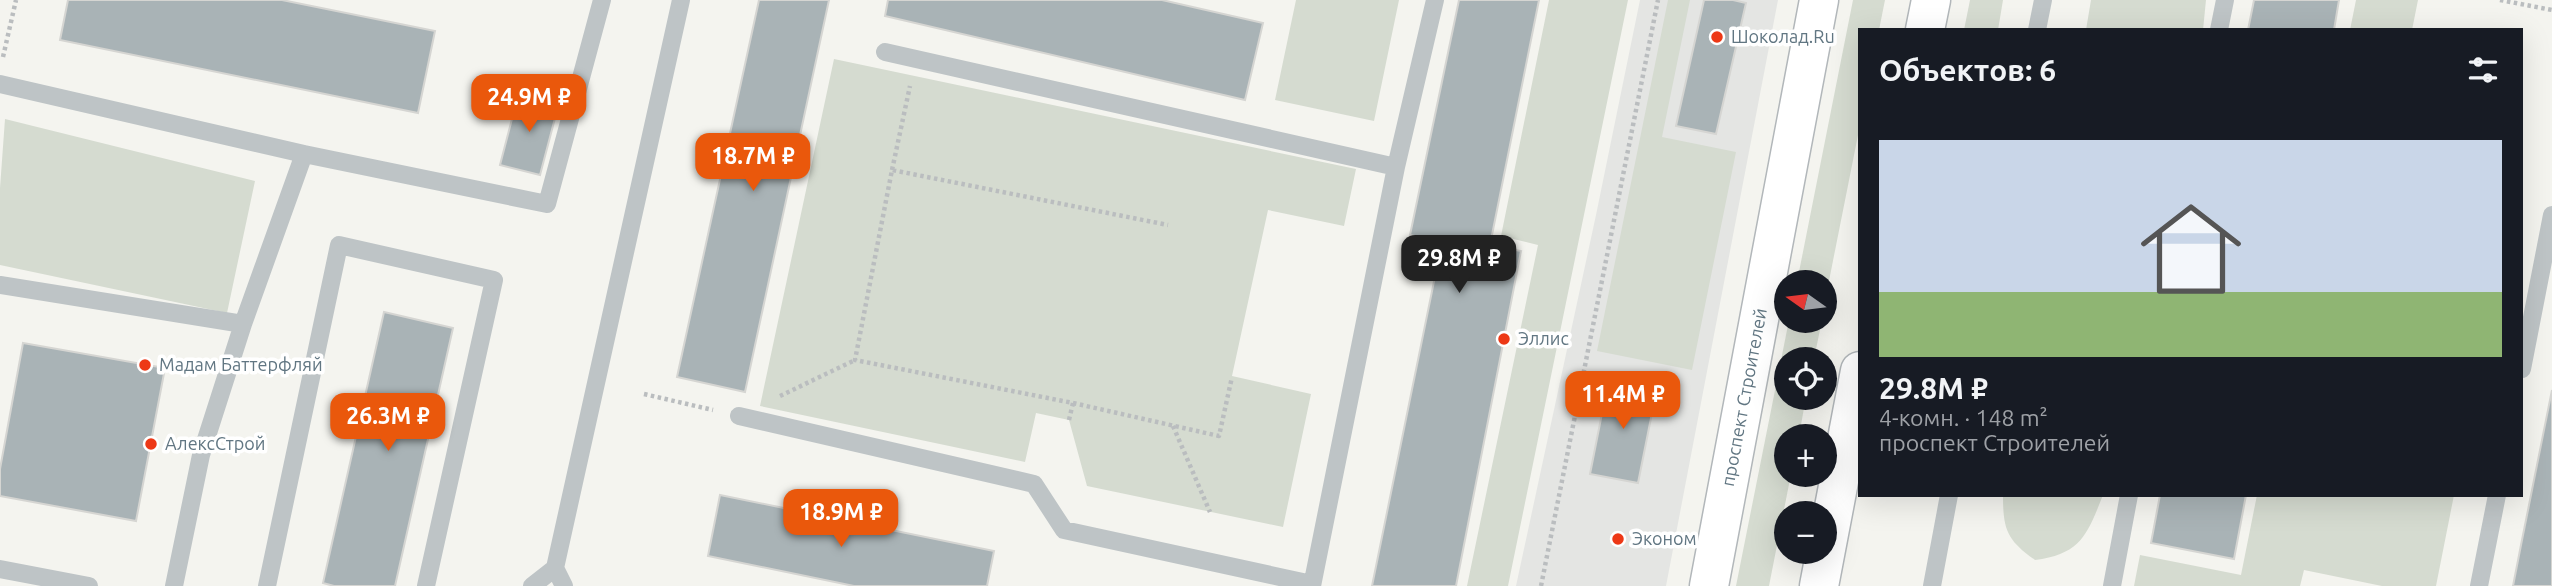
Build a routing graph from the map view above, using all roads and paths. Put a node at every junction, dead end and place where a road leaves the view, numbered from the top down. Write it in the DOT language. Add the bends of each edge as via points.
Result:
graph roads {
  1 [pos="16,0"];
  2 [pos="602,0"];
  3 [pos="681,0"];
  4 [pos="1435,0"];
  5 [pos="1658,0"];
  6 [pos="1819,0"];
  7 [pos="1931,0"];
  8 [pos="2043,0"];
  9 [pos="2225,0"];
  10 [pos="2500,0"];
  11 [pos="2552,10"];
  12 [pos="1925,28"];
  13 [pos="2037,28"];
  14 [pos="2219,28"];
  15 [pos="885,52"];
  16 [pos="916,59"];
  17 [pos="3,60"];
  18 [pos="0,84"];
  19 [pos="304,153"];
  20 [pos="1396,167"];
  21 [pos="892,170"];
  22 [pos="2552,215"];
  23 [pos="1168,225"];
  24 [pos="0,285"];
  25 [pos="243,324"];
  26 [pos="2523,364"];
  27 [pos="1232,377"];
  28 [pos="1858,381"];
  29 [pos="1073,403"];
  30 [pos="739,416"];
  31 [pos="1069,420"];
  32 [pos="1172,425"];
  33 [pos="1949,497"];
  34 [pos="2129,497"];
  35 [pos="2497,497"];
  36 [pos="1210,512"];
  37 [pos="555,568"];
  38 [pos="0,569"];
  39 [pos="1312,585"];
  40 [pos="89,586"];
  41 [pos="174,586"];
  42 [pos="267,586"];
  43 [pos="426,586"];
  44 [pos="532,586"];
  45 [pos="564,586"];
  46 [pos="1541,586"];
  47 [pos="1709,586"];
  48 [pos="1819,586"];
  49 [pos="1932,586"];
  50 [pos="2112,586"];
  51 [pos="2479,586"];
  1 -- 17 [label="path"];
  2 -- 19 [label="lane" via="547,204"];
  3 -- 37 [label="lane"];
  4 -- 20 [label="lane"];
  5 -- 46 [label="path"];
  6 -- 47 [label="main road, проспект Строителей"];
  7 -- 12 [label="main road"];
  8 -- 13 [label="lane"];
  9 -- 14 [label="lane"];
  10 -- 11 [label="path"];
  15 -- 16 [label="lane"];
  16 -- 20 [label="lane"];
  16 -- 21 [label="path"];
  18 -- 19 [label="lane"];
  19 -- 25 [label="lane"];
  20 -- 39 [label="lane"];
  21 -- 23 [label="path"];
  21 -- 29 [label="path" via="855,360"];
  22 -- 26 [label="lane"];
  24 -- 25 [label="lane"];
  25 -- 41 [label="lane" via="201,456"];
  27 -- 32 [label="path" via="1219,436"];
  28 -- 48 [label="main road"];
  29 -- 31 [label="path"];
  29 -- 32 [label="path"];
  30 -- 39 [label="lane" via="1034,484 1064,530"];
  32 -- 36 [label="path"];
  33 -- 49 [label="lane"];
  34 -- 50 [label="lane"];
  35 -- 51 [label="lane"];
  37 -- 44 [label="lane"];
  37 -- 45 [label="lane"];
  38 -- 40 [label="lane"];
  42 -- 43 [label="lane" via="339,245 494,280"];
}
